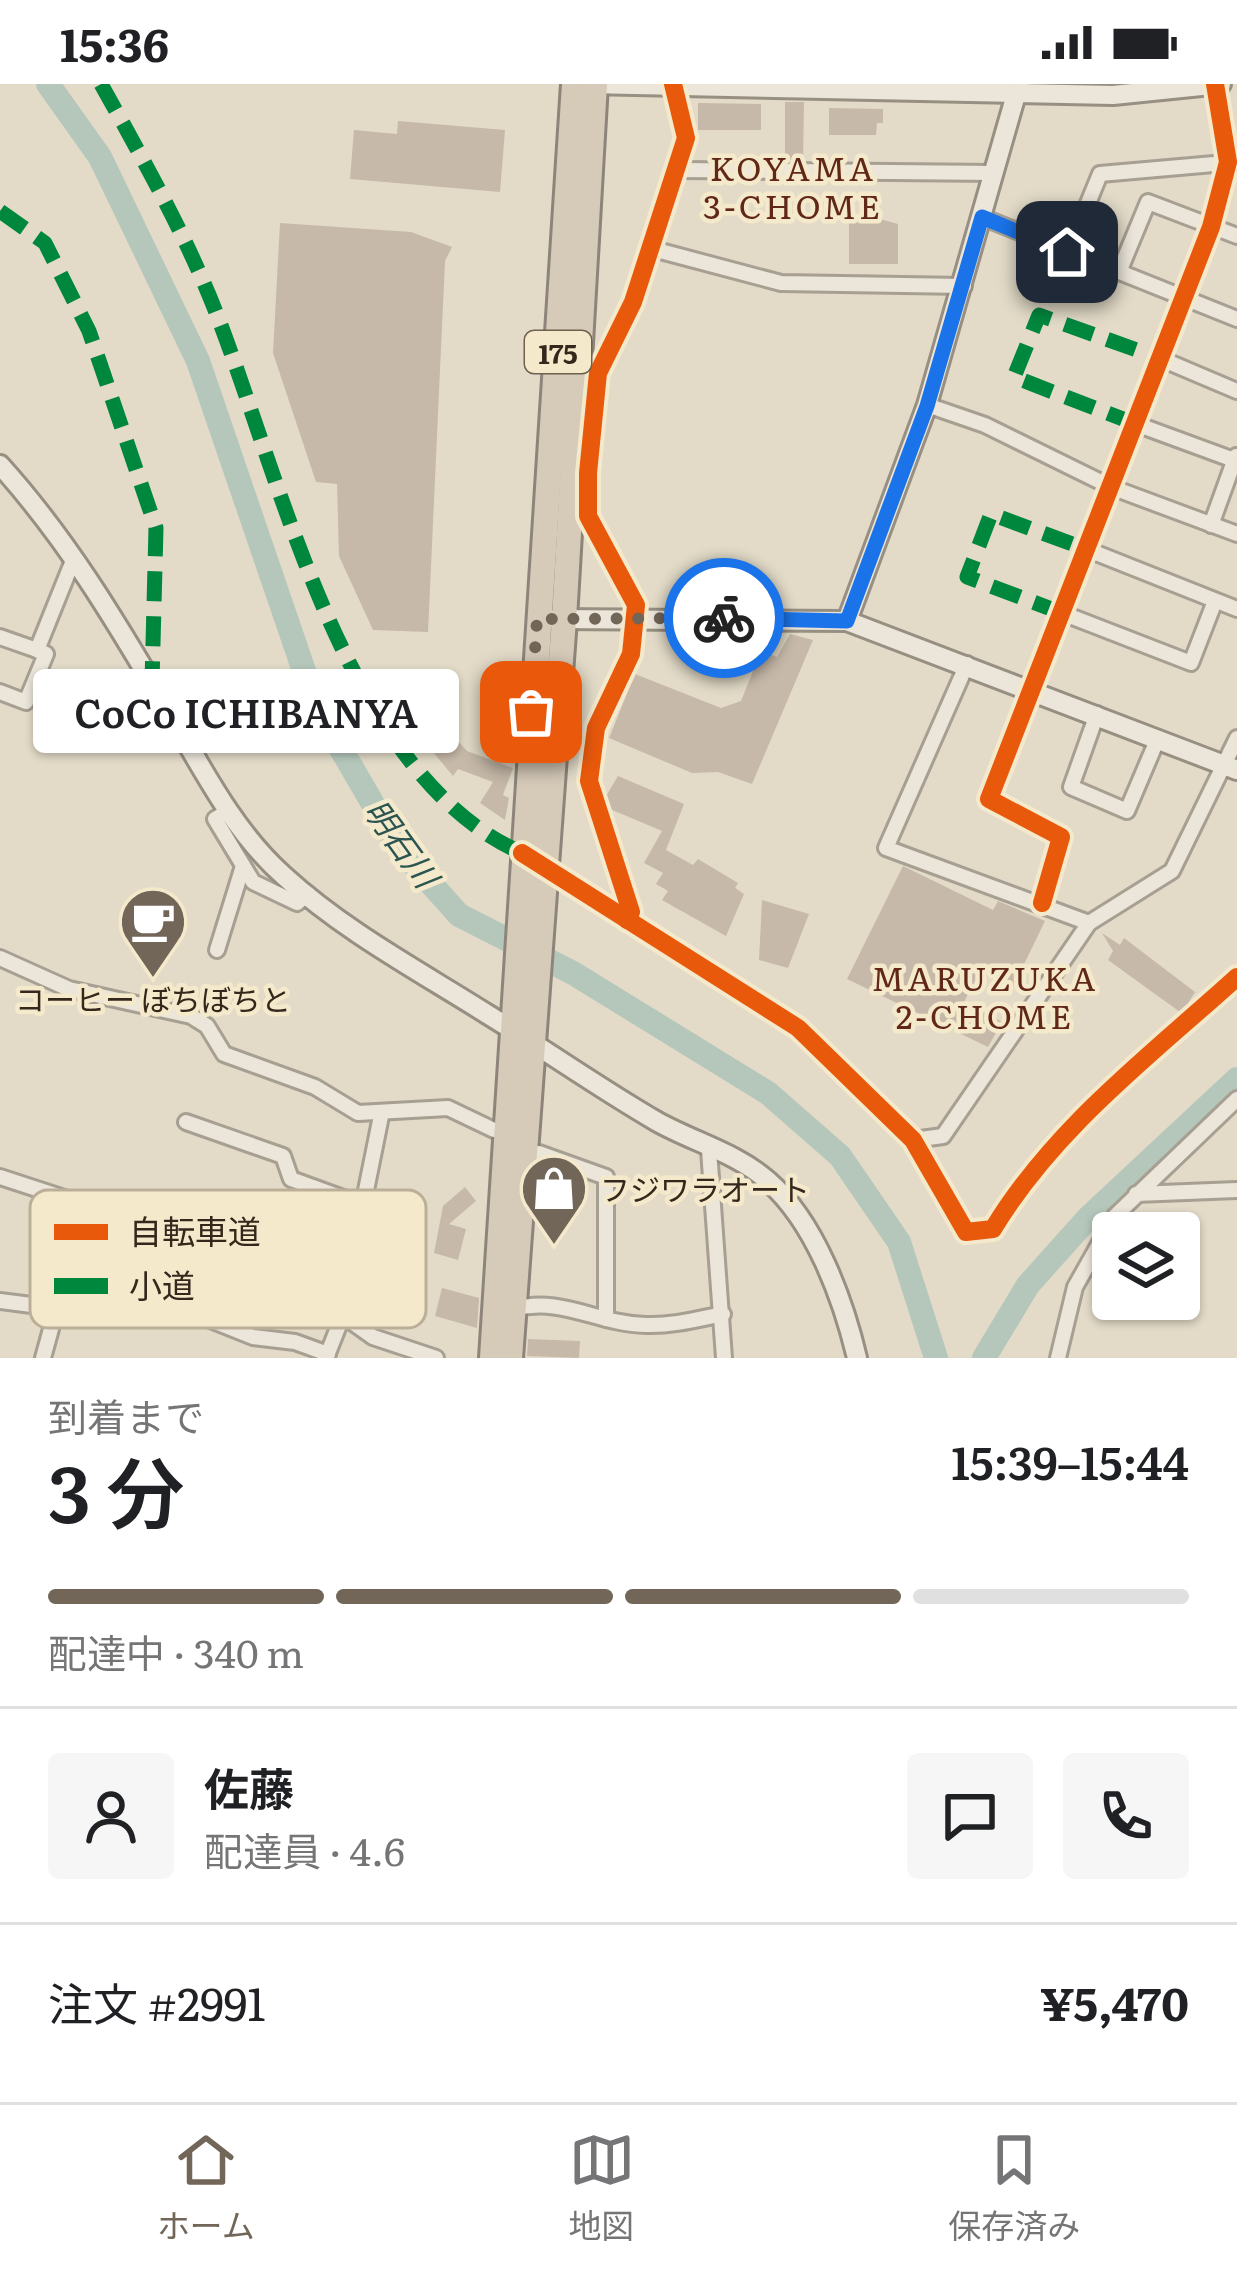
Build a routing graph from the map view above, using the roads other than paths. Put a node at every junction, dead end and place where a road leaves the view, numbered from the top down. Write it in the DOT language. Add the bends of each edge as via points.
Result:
graph roads {
  1 [pos="574,84"];
  2 [pos="593,84"];
  3 [pos="673,85"];
  4 [pos="1217,85"];
  5 [pos="1018,87"];
  6 [pos="1232,162"];
  7 [pos="678,170"];
  8 [pos="994,172"];
  9 [pos="982,217"];
  10 [pos="1211,227"];
  11 [pos="1237,236"];
  12 [pos="649,248"];
  13 [pos="1067,252"];
  14 [pos="1119,272"];
  15 [pos="964,286"];
  16 [pos="1184,301"];
  17 [pos="1237,319"];
  18 [pos="580,342"];
  19 [pos="611,349"];
  20 [pos="1159,358"];
  21 [pos="1237,392"];
  22 [pos="927,406"];
  23 [pos="1136,424"];
  24 [pos="1236,457"];
  25 [pos="0,466"];
  26 [pos="580,472"];
  27 [pos="1112,487"];
  28 [pos="1211,525"];
  29 [pos="1237,534"];
  30 [pos="1086,549"];
  31 [pos="74,558"];
  32 [pos="1215,602"];
  33 [pos="1237,609"];
  34 [pos="1062,613"];
  35 [pos="634,618"];
  36 [pos="537,619"];
  37 [pos="564,619"];
  38 [pos="847,621"];
  39 [pos="0,637"];
  40 [pos="38,650"];
  41 [pos="967,664"];
  42 [pos="1033,688"];
  43 [pos="0,692"];
  44 [pos="1097,714"];
  45 [pos="1158,738"];
  46 [pos="1237,738"];
  47 [pos="1232,768"];
  48 [pos="228,812"];
  49 [pos="533,859"];
  50 [pos="243,866"];
  51 [pos="308,894"];
  52 [pos="1042,903"];
  53 [pos="627,920"];
  54 [pos="1089,923"];
  55 [pos="217,950"];
  56 [pos="0,958"];
  57 [pos="1237,977"];
  58 [pos="523,999"];
  59 [pos="510,1028"];
  60 [pos="531,1043"];
  61 [pos="1237,1099"];
  62 [pos="381,1116"];
  63 [pos="186,1122"];
  64 [pos="494,1130"];
  65 [pos="913,1140"];
  66 [pos="709,1150"];
  67 [pos="539,1153"];
  68 [pos="0,1177"];
  69 [pos="37,1190"];
  70 [pos="321,1190"];
  71 [pos="367,1190"];
  72 [pos="1237,1190"];
  73 [pos="1136,1194"];
  74 [pos="0,1301"];
  75 [pos="30,1305"];
  76 [pos="514,1309"];
  77 [pos="723,1314"];
  78 [pos="606,1319"];
  79 [pos="51,1328"];
  80 [pos="230,1328"];
  81 [pos="338,1328"];
  82 [pos="361,1328"];
  83 [pos="327,1356"];
  84 [pos="43,1358"];
  85 [pos="436,1358"];
  86 [pos="492,1358"];
  87 [pos="509,1358"];
  88 [pos="724,1358"];
  89 [pos="857,1358"];
  90 [pos="1058,1358"];
  1 -- 36 [label="highway, 175"];
  2 -- 3 [label="street"];
  2 -- 18 [label="highway, 175"];
  3 -- 5 [label="street"];
  3 -- 7 [label="street" via="686,138"];
  4 -- 5 [label="street" via="1113,94"];
  4 -- 6 [label="street"];
  5 -- 8 [label="street"];
  6 -- 10 [label="street"];
  6 -- 13 [label="street" via="1100,175"];
  7 -- 8 [label="street"];
  7 -- 12 [label="street"];
  8 -- 9 [label="street"];
  9 -- 13 [label="street"];
  9 -- 15 [label="street"];
  10 -- 11 [label="street"];
  10 -- 14 [label="street" via="1148,202"];
  10 -- 16 [label="street"];
  12 -- 15 [label="street" via="781,283"];
  12 -- 19 [label="street"];
  13 -- 14 [label="street"];
  14 -- 16 [label="street"];
  15 -- 22 [label="street"];
  16 -- 17 [label="street"];
  16 -- 20 [label="street"];
  18 -- 19 [label="street"];
  18 -- 26 [label="highway, 175"];
  19 -- 26 [label="street" via="598,373"];
  20 -- 21 [label="street"];
  20 -- 23 [label="street"];
  22 -- 27 [label="street"];
  22 -- 38 [label="street"];
  23 -- 24 [label="street"];
  23 -- 27 [label="street"];
  24 -- 28 [label="street"];
  25 -- 31 [label="street"];
  26 -- 35 [label="street" via="588,516 636,605"];
  26 -- 37 [label="highway, 175"];
  27 -- 28 [label="street"];
  27 -- 30 [label="street"];
  28 -- 29 [label="street"];
  30 -- 32 [label="street"];
  30 -- 34 [label="street"];
  31 -- 40 [label="street"];
  31 -- 48 [label="street"];
  32 -- 33 [label="street"];
  32 -- 34 [label="street" via="1191,663"];
  34 -- 42 [label="street"];
  35 -- 37 [label="street"];
  35 -- 38 [label="street"];
  35 -- 53 [label="street" via="626,671 596,728 589,781"];
  36 -- 37 [label="street"];
  36 -- 49 [label="highway, 175"];
  37 -- 49 [label="highway, 175"];
  38 -- 41 [label="street"];
  39 -- 40 [label="street"];
  40 -- 43 [label="street" via="46,654 26,703"];
  41 -- 42 [label="street"];
  41 -- 52 [label="street" via="886,848"];
  42 -- 44 [label="street"];
  42 -- 52 [label="street" via="989,799 1061,837"];
  44 -- 45 [label="street"];
  44 -- 45 [label="street" via="1071,787 1127,811"];
  45 -- 47 [label="street"];
  46 -- 47 [label="street"];
  47 -- 54 [label="street" via="1172,871"];
  48 -- 50 [label="street" via="215,819"];
  48 -- 51 [label="street"];
  49 -- 53 [label="street"];
  49 -- 58 [label="highway, 175"];
  50 -- 51 [label="street" via="253,883 297,903"];
  50 -- 55 [label="street"];
  51 -- 59 [label="street"];
  52 -- 54 [label="street"];
  53 -- 65 [label="street" via="799,1028"];
  54 -- 65 [label="street" via="943,1136"];
  56 -- 62 [label="street" via="69,989 191,1016 224,1054"];
  57 -- 65 [label="street" via="1079,1117 993,1228 966,1232"];
  58 -- 59 [label="highway, 175"];
  58 -- 60 [label="highway, 175"];
  59 -- 60 [label="street"];
  59 -- 86 [label="highway, 175"];
  60 -- 66 [label="street"];
  60 -- 76 [label="highway, 175"];
  61 -- 73 [label="street"];
  62 -- 64 [label="street" via="448,1108"];
  62 -- 71 [label="street"];
  63 -- 70 [label="street" via="283,1156 291,1179"];
  66 -- 77 [label="street"];
  66 -- 89 [label="street" via="737,1159 792,1207 842,1304"];
  67 -- 78 [label="street" via="606,1177"];
  68 -- 69 [label="street"];
  72 -- 73 [label="street"];
  73 -- 90 [label="street" via="1075,1286"];
  74 -- 75 [label="street"];
  76 -- 78 [label="street" via="545,1300"];
  76 -- 87 [label="highway, 175"];
  77 -- 78 [label="street" via="646,1325"];
  77 -- 88 [label="street"];
  79 -- 84 [label="street"];
  80 -- 83 [label="street"];
  81 -- 83 [label="street"];
  82 -- 85 [label="street"];
}
